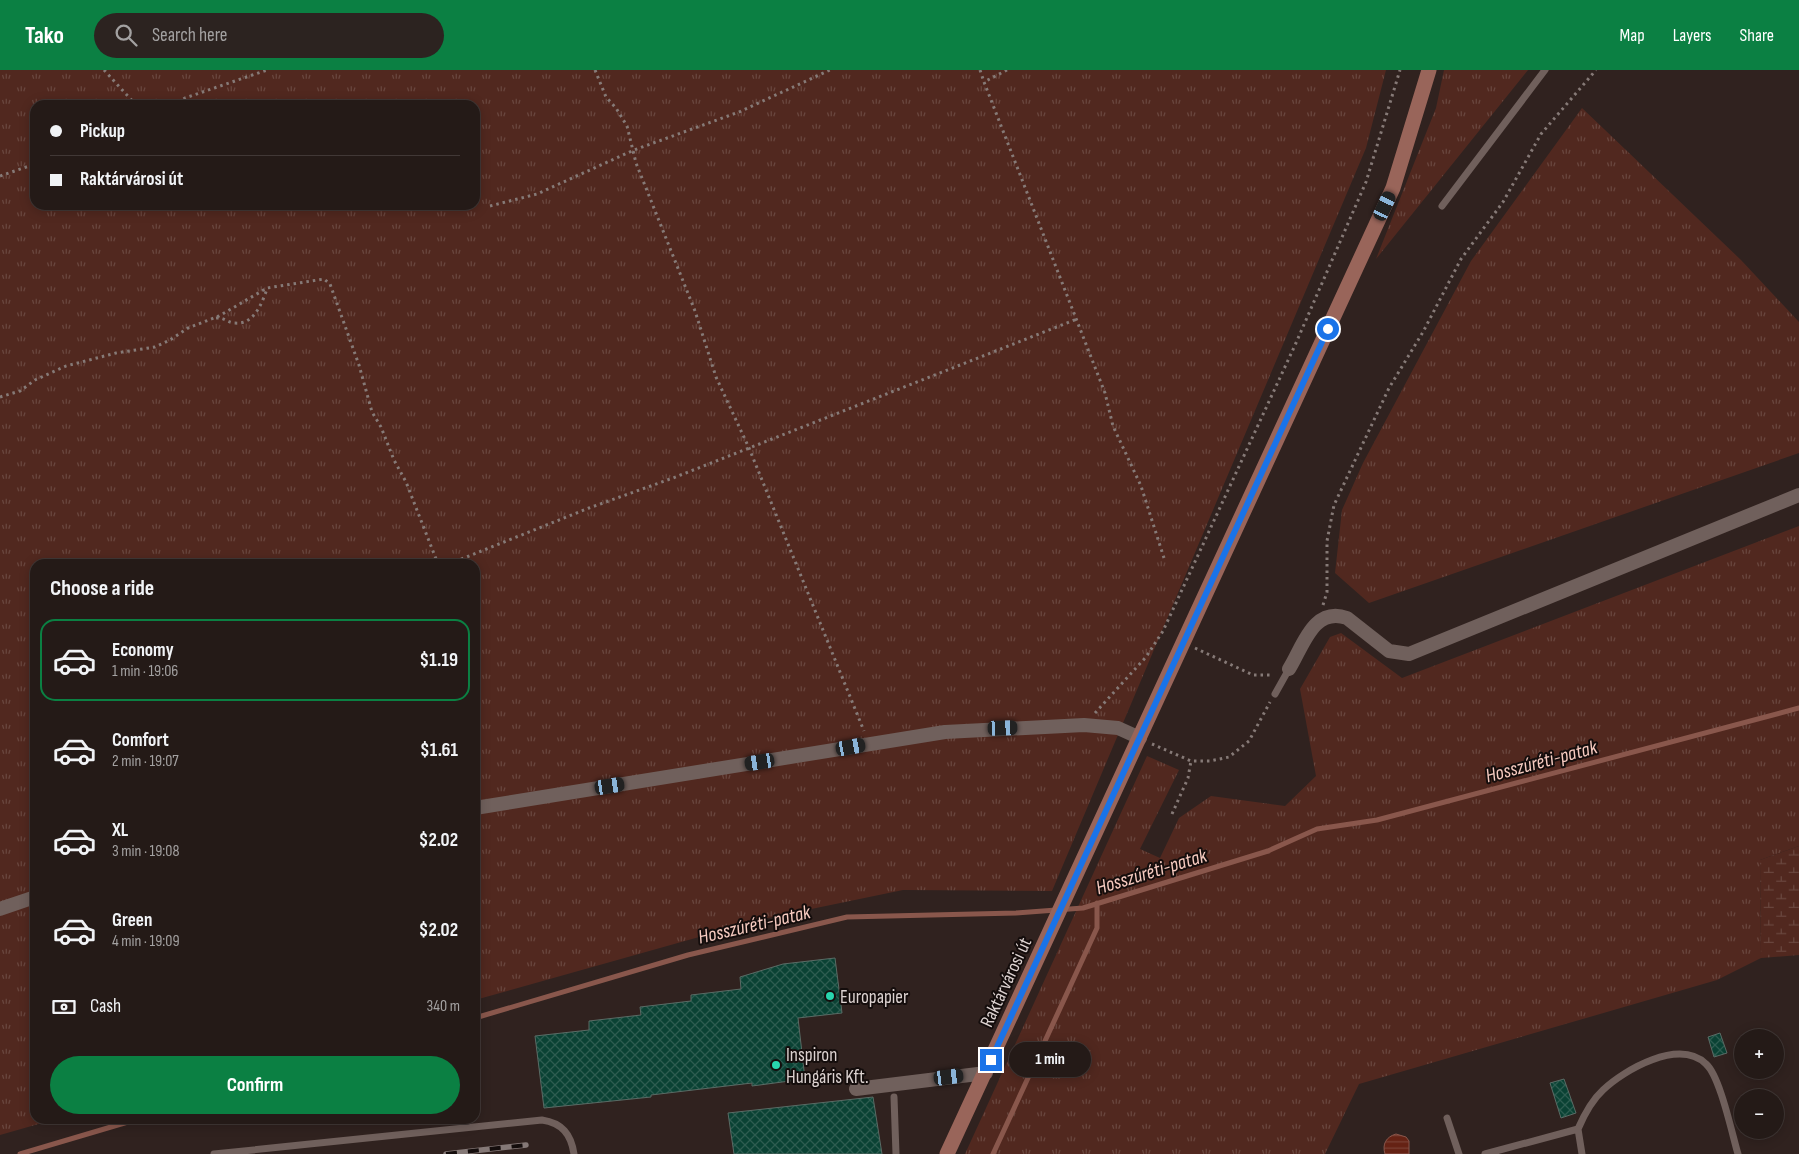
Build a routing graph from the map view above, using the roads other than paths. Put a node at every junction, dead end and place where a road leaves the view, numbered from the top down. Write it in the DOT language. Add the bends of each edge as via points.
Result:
graph roads {
  1 [pos="1429,70"];
  2 [pos="1545,70"];
  3 [pos="1442,206"];
  4 [pos="1799,495"];
  5 [pos="1289,669"];
  6 [pos="1275,694"];
  7 [pos="1140,738"];
  8 [pos="480,807"];
  9 [pos="30,899"];
  10 [pos="0,909"];
  11 [pos="986,1073"];
  12 [pos="856,1089"];
  13 [pos="894,1097"];
  14 [pos="1447,1118"];
  15 [pos="1578,1129"];
  16 [pos="214,1154"];
  17 [pos="574,1154"];
  18 [pos="896,1154"];
  19 [pos="947,1154"];
  20 [pos="1459,1154"];
  21 [pos="1485,1154"];
  22 [pos="1582,1154"];
  23 [pos="1738,1154"];
  1 -- 7 [label="street, Raktárvárosi út" via="1393,188"];
  2 -- 3 [label="lane"];
  4 -- 5 [label="street" via="1415,652 1389,651 1340,615 1324,617 1310,630"];
  5 -- 6 [label="lane"];
  7 -- 8 [label="street" via="1118,728 1084,725 945,732"];
  7 -- 11 [label="street, Raktárvárosi út"];
  9 -- 10 [label="street"];
  11 -- 12 [label="street"];
  11 -- 19 [label="street, Raktárvárosi út"];
  13 -- 18 [label="lane"];
  14 -- 20 [label="lane"];
  15 -- 21 [label="lane"];
  15 -- 22 [label="lane"];
  15 -- 23 [label="lane" via="1592,1103 1616,1079 1643,1064 1673,1055 1689,1055 1702,1061 1713,1072"];
  16 -- 17 [label="lane" via="542,1120 562,1127 570,1138"];
}
